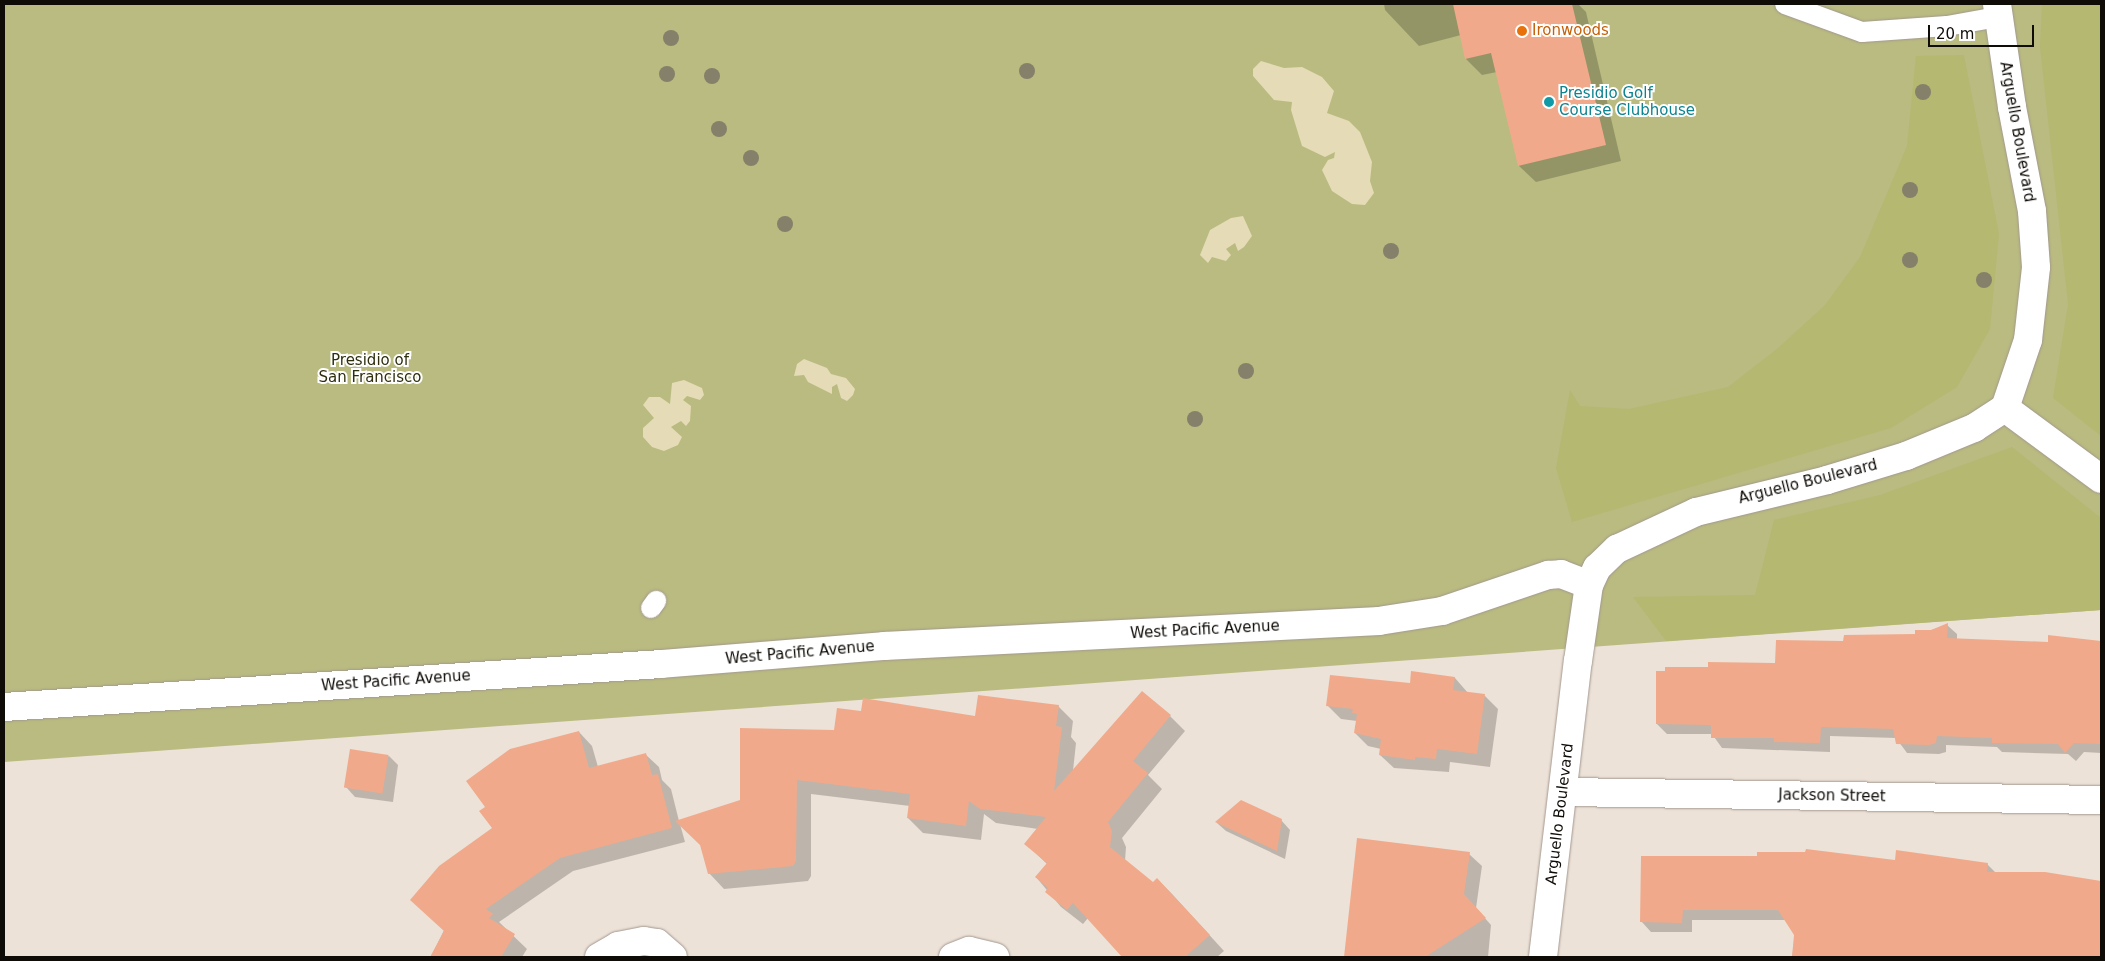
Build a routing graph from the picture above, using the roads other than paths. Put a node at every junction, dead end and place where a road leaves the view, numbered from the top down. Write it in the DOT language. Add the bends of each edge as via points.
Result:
graph roads {
  1 [pos="1785,4"];
  2 [pos="1998,10"];
  3 [pos="2005,408"];
  4 [pos="2101,479"];
  5 [pos="1589,585"];
  6 [pos="4,707"];
  7 [pos="1563,792"];
  8 [pos="2101,800"];
  9 [pos="599,957"];
  10 [pos="673,957"];
  11 [pos="953,957"];
  12 [pos="995,957"];
  13 [pos="1543,957"];
  1 -- 2 [label="lane" via="1862,32 1947,26"];
  2 -- 3 [label="street, Arguello Boulevard" via="2032,211 2036,259 2036,293 2028,340"];
  3 -- 4 [label="street"];
  3 -- 5 [label="street, Arguello Boulevard" via="1974,428 1906,456 1827,480 1696,512 1665,525 1617,549 1597,568"];
  5 -- 6 [label="street, West Pacific Avenue" via="1561,574 1548,575 1442,611 1379,621 884,646 661,664"];
  5 -- 7 [label="street, Arguello Boulevard"];
  7 -- 8 [label="street, Jackson Street"];
  7 -- 13 [label="street, Arguello Boulevard"];
  9 -- 10 [label="street" via="618,946 644,941 657,943"];
  11 -- 12 [label="street" via="969,951"];
}
